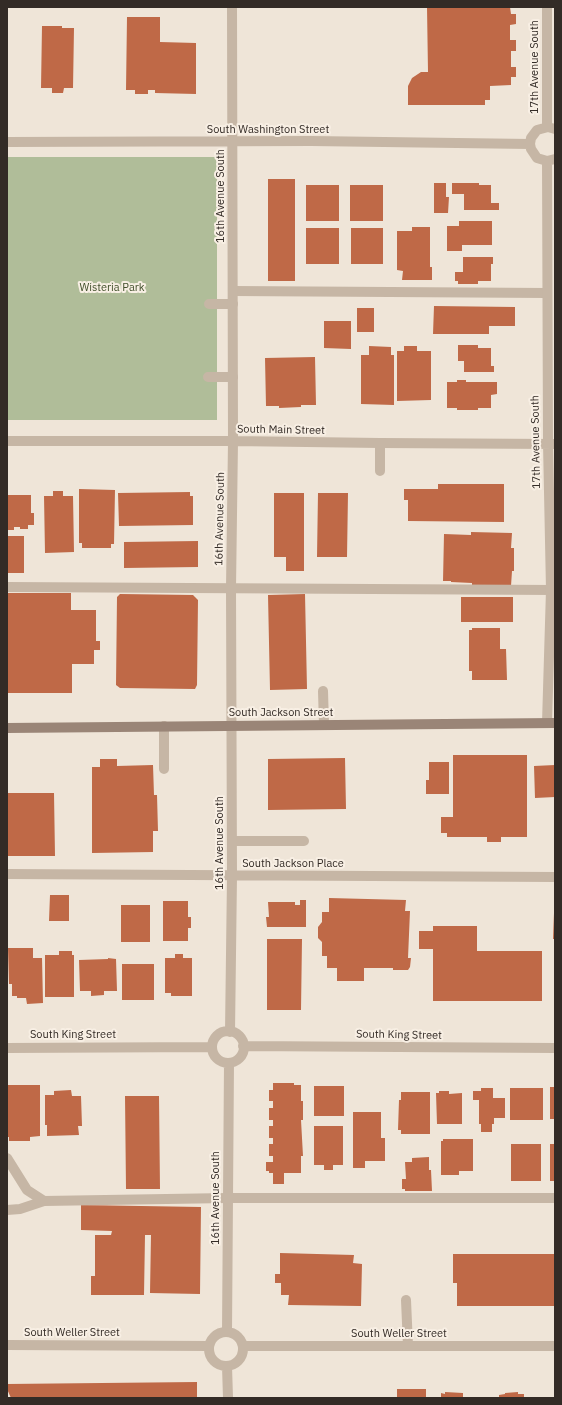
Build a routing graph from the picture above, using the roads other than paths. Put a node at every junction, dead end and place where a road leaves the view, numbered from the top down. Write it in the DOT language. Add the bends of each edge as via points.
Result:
graph roads {
  1 [pos="232,7"];
  2 [pos="548,7"];
  3 [pos="551,128"];
  4 [pos="232,141"];
  5 [pos="7,142"];
  6 [pos="530,144"];
  7 [pos="551,160"];
  8 [pos="233,291"];
  9 [pos="547,293"];
  10 [pos="209,304"];
  11 [pos="233,304"];
  12 [pos="208,377"];
  13 [pos="233,377"];
  14 [pos="7,441"];
  15 [pos="233,441"];
  16 [pos="380,444"];
  17 [pos="551,444"];
  18 [pos="380,472"];
  19 [pos="7,587"];
  20 [pos="231,588"];
  21 [pos="553,590"];
  22 [pos="323,691"];
  23 [pos="551,723"];
  24 [pos="232,725"];
  25 [pos="324,725"];
  26 [pos="164,726"];
  27 [pos="7,728"];
  28 [pos="164,769"];
  29 [pos="232,841"];
  30 [pos="304,841"];
  31 [pos="7,874"];
  32 [pos="232,876"];
  33 [pos="555,877"];
  34 [pos="230,1032"];
  35 [pos="243,1046"];
  36 [pos="212,1047"];
  37 [pos="7,1048"];
  38 [pos="555,1048"];
  39 [pos="229,1063"];
  40 [pos="7,1158"];
  41 [pos="228,1198"];
  42 [pos="555,1198"];
  43 [pos="44,1201"];
  44 [pos="7,1210"];
  45 [pos="406,1300"];
  46 [pos="227,1332"];
  47 [pos="7,1345"];
  48 [pos="209,1346"];
  49 [pos="243,1346"];
  50 [pos="408,1346"];
  51 [pos="555,1346"];
  52 [pos="227,1366"];
  53 [pos="228,1398"];
  1 -- 4 [label="street, 16th Avenue South"];
  2 -- 3 [label="street, 17th Avenue South"];
  3 -- 6 [label="street" via="537,130"];
  4 -- 5 [label="street, South Washington Street"];
  4 -- 6 [label="street, South Washington Street"];
  4 -- 8 [label="street, 16th Avenue South"];
  6 -- 7 [label="street" via="537,158"];
  7 -- 9 [label="street, 17th Avenue South"];
  8 -- 9 [label="street"];
  8 -- 11 [label="street, 16th Avenue South"];
  9 -- 17 [label="street, 17th Avenue South"];
  10 -- 11 [label="street"];
  11 -- 13 [label="street, 16th Avenue South"];
  12 -- 13 [label="street"];
  13 -- 15 [label="street, 16th Avenue South"];
  14 -- 15 [label="street, South Main Street"];
  15 -- 16 [label="street, South Main Street"];
  15 -- 20 [label="street, 16th Avenue South"];
  16 -- 17 [label="street, South Main Street"];
  16 -- 18 [label="street"];
  17 -- 21 [label="street, 17th Avenue South"];
  19 -- 20 [label="street"];
  20 -- 21 [label="street"];
  20 -- 24 [label="street, 16th Avenue South"];
  21 -- 23 [label="street, 17th Avenue South"];
  22 -- 25 [label="street"];
  23 -- 25 [label="main road, South Jackson Street"];
  24 -- 25 [label="main road, South Jackson Street"];
  24 -- 26 [label="main road, South Jackson Street"];
  24 -- 29 [label="street, 16th Avenue South"];
  26 -- 27 [label="main road, South Jackson Street"];
  26 -- 28 [label="street"];
  29 -- 30 [label="street"];
  29 -- 32 [label="street, 16th Avenue South"];
  31 -- 32 [label="street, South Jackson Place"];
  32 -- 33 [label="street, South Jackson Place"];
  32 -- 34 [label="street, 16th Avenue South"];
  34 -- 35 [label="street" via="238,1036"];
  34 -- 36 [label="street" via="218,1035"];
  35 -- 38 [label="street, South King Street"];
  35 -- 39 [label="street" via="238,1060"];
  36 -- 37 [label="street, South King Street"];
  36 -- 39 [label="street" via="215,1058"];
  39 -- 41 [label="street, 16th Avenue South"];
  40 -- 43 [label="street" via="27,1190"];
  41 -- 42 [label="street"];
  41 -- 43 [label="street"];
  41 -- 46 [label="street, 16th Avenue South"];
  43 -- 44 [label="street" via="20,1209"];
  45 -- 50 [label="street"];
  46 -- 48 [label="street" via="215,1336"];
  46 -- 49 [label="street" via="237,1336"];
  47 -- 48 [label="street, South Weller Street"];
  48 -- 52 [label="street" via="214,1360"];
  49 -- 50 [label="street, South Weller Street"];
  49 -- 52 [label="street" via="238,1361"];
  50 -- 51 [label="street, South Weller Street"];
  52 -- 53 [label="street"];
}
